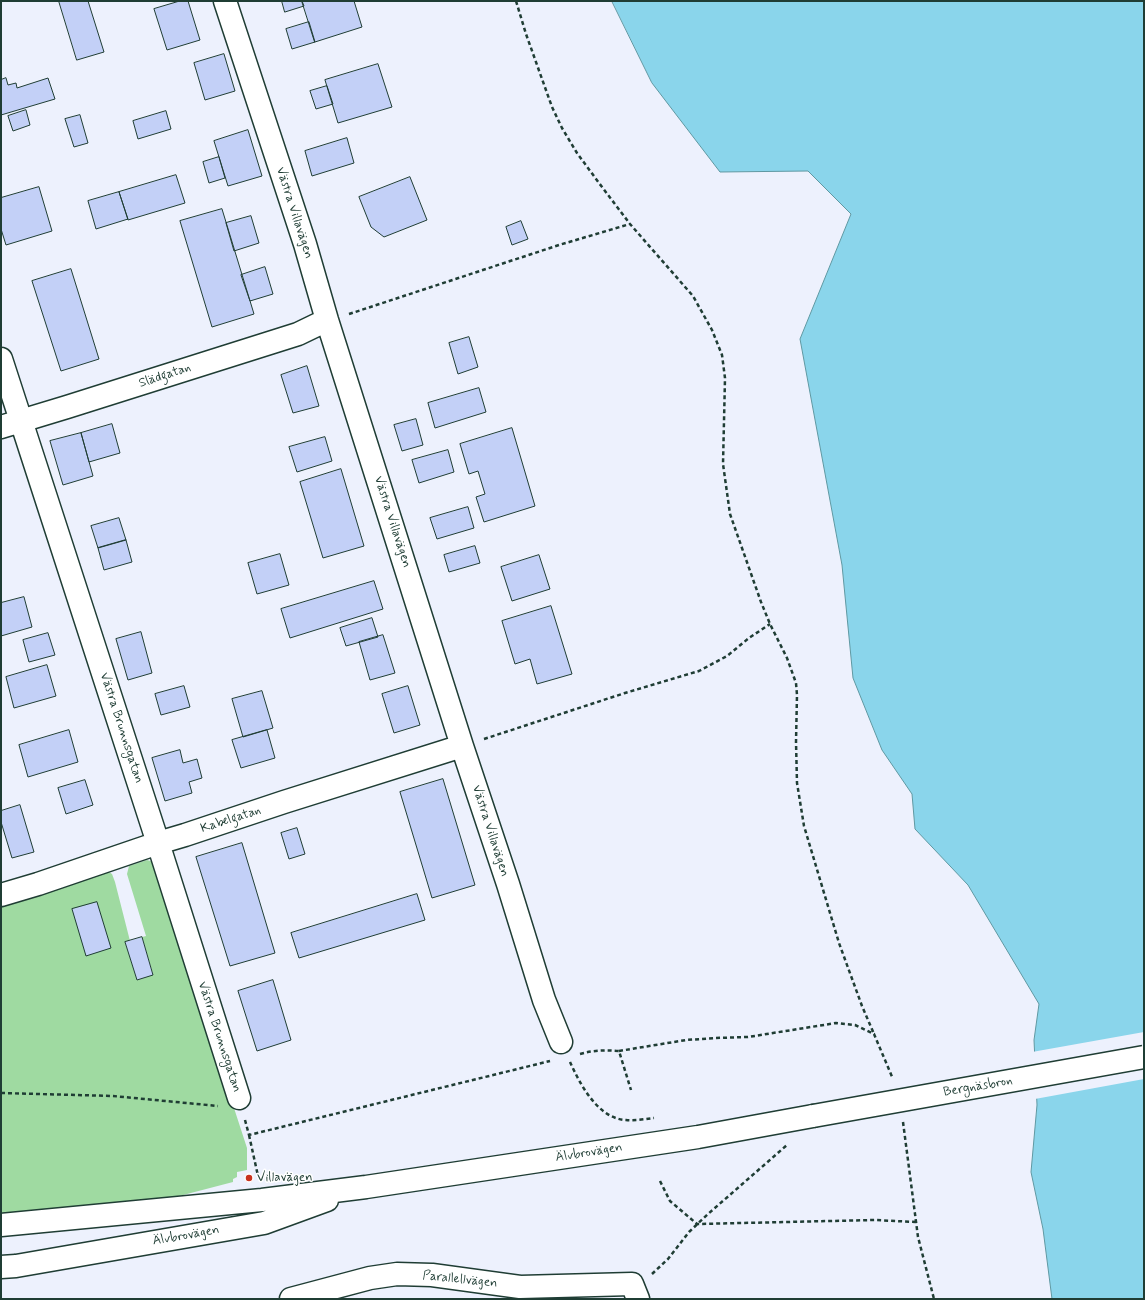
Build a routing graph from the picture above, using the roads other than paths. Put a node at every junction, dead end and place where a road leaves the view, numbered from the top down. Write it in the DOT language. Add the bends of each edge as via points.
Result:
graph roads {
  1 [pos="224,1"];
  2 [pos="327,320"];
  3 [pos="1,359"];
  4 [pos="11,424"];
  5 [pos="462,746"];
  6 [pos="158,842"];
  7 [pos="1,895"];
  8 [pos="564,1054"];
  9 [pos="1144,1057"];
  10 [pos="239,1098"];
  11 [pos="813,1116"];
  12 [pos="366,1187"];
  13 [pos="1,1225"];
  14 [pos="1,1267"];
  15 [pos="635,1292"];
  16 [pos="299,1298"];
  1 -- 2 [label="street, Västra Villavägen" via="305,244"];
  2 -- 4 [label="street, Slädgatan" via="298,334"];
  2 -- 5 [label="street, Västra Villavägen"];
  3 -- 4 [label="street, Västra Brunnsgatan"];
  4 -- 6 [label="street, Västra Brunnsgatan"];
  5 -- 6 [label="street, Kabelgatan"];
  5 -- 8 [label="street, Västra Villavägen" via="544,1000"];
  6 -- 7 [label="street, Kabelgatan"];
  6 -- 10 [label="street, Västra Brunnsgatan"];
  9 -- 11 [label="street, Bergnäsbron, bridge"];
  11 -- 12 [label="street, Älvbrovägen" via="698,1137"];
  12 -- 13 [label="street, Älvbrovägen" via="262,1200"];
  12 -- 14 [label="street, Älvbrovägen" via="264,1223"];
  15 -- 16 [label="street, Parallellvägen" via="520,1287 432,1275 397,1274 370,1278"];
}
